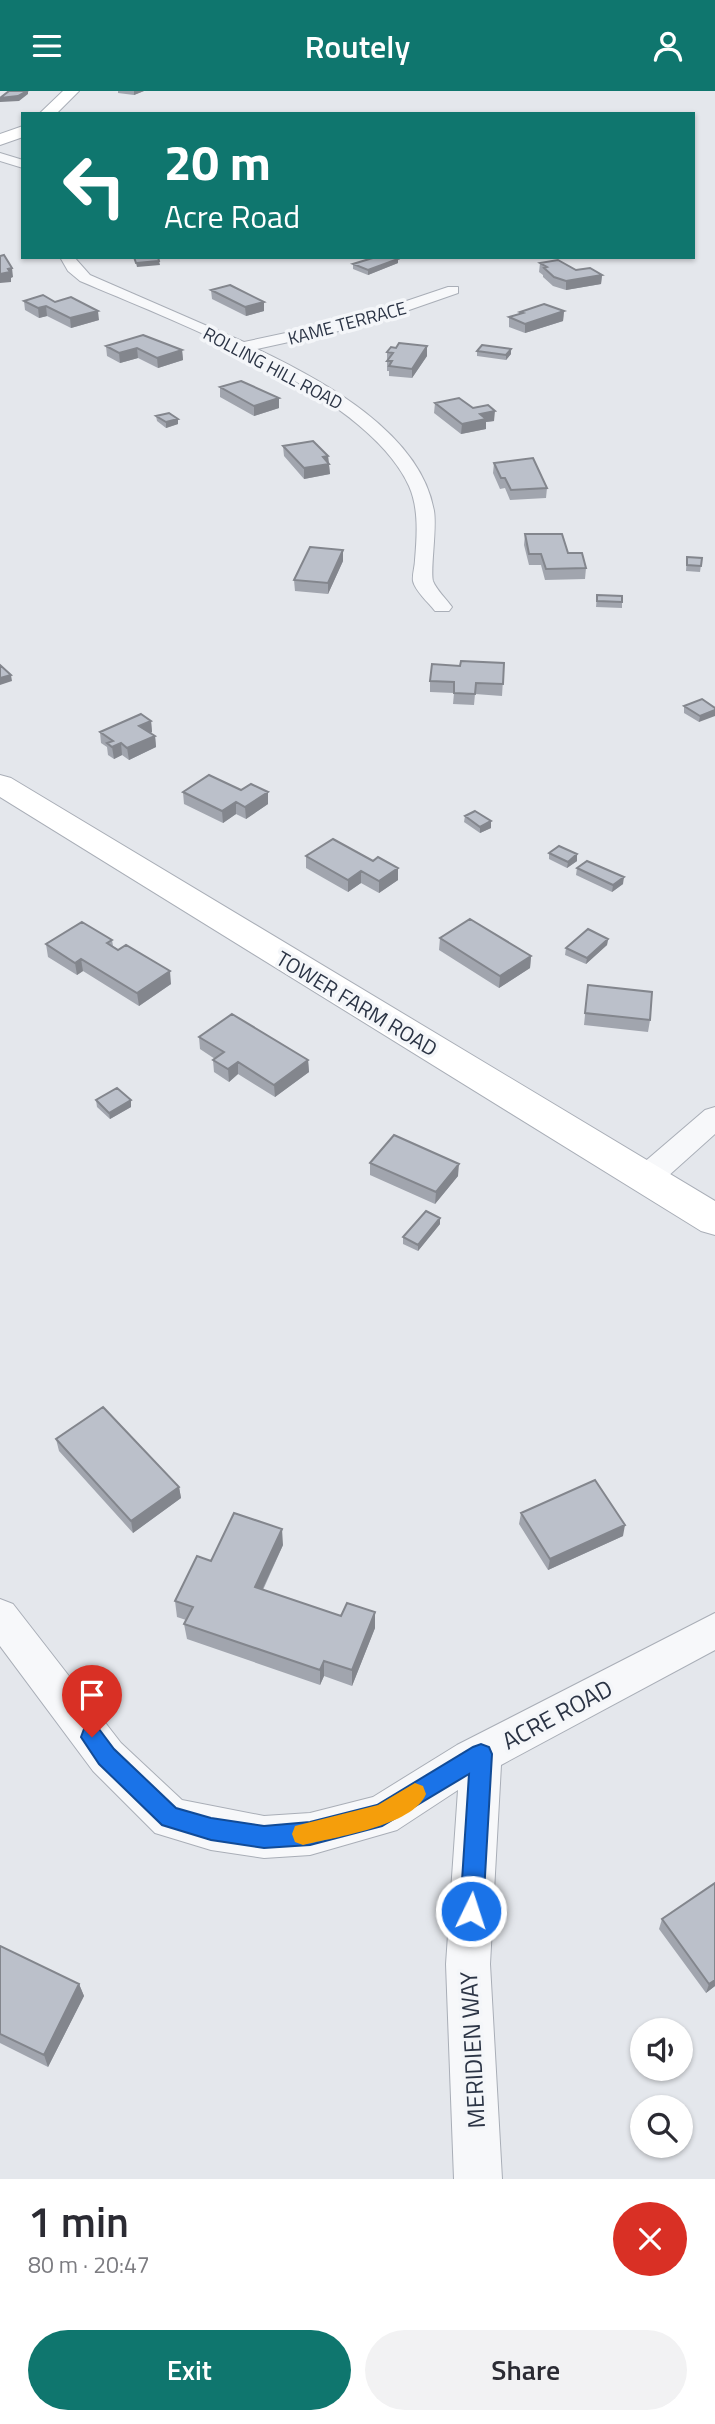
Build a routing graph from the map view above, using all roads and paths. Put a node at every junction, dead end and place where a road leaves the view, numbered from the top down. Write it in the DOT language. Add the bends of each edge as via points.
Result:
graph roads {
  1 [pos="72,91"];
  2 [pos="49,112"];
  3 [pos="21,132"];
  4 [pos="0,140"];
  5 [pos="0,157"];
  6 [pos="21,163"];
  7 [pos="68,259"];
  8 [pos="453,291"];
  9 [pos="239,348"];
  10 [pos="442,607"];
  11 [pos="0,784"];
  12 [pos="715,1117"];
  13 [pos="646,1178"];
  14 [pos="715,1220"];
  15 [pos="0,1615"];
  16 [pos="715,1630"];
  17 [pos="481,1754"];
  18 [pos="478,2179"];
  1 -- 2 [label="street"];
  3 -- 4 [label="street"];
  5 -- 6 [label="street"];
  7 -- 9 [label="street, ROLLING HILL ROAD" via="85,278"];
  8 -- 9 [label="street, KAME TERRACE" via="360,322"];
  9 -- 10 [label="street, ROLLING HILL ROAD" via="338,399 398,453 418,485 428,524 423,581"];
  11 -- 13 [label="street, TOWER FARM ROAD"];
  12 -- 13 [label="street"];
  13 -- 14 [label="street, TOWER FARM ROAD"];
  15 -- 17 [label="street, ACRE ROAD" via="107,1757 170,1818 264,1837 310,1833 382,1815"];
  16 -- 17 [label="street, ACRE ROAD"];
  17 -- 18 [label="street, MERIDIEN WAY" via="468,1964"];
}
